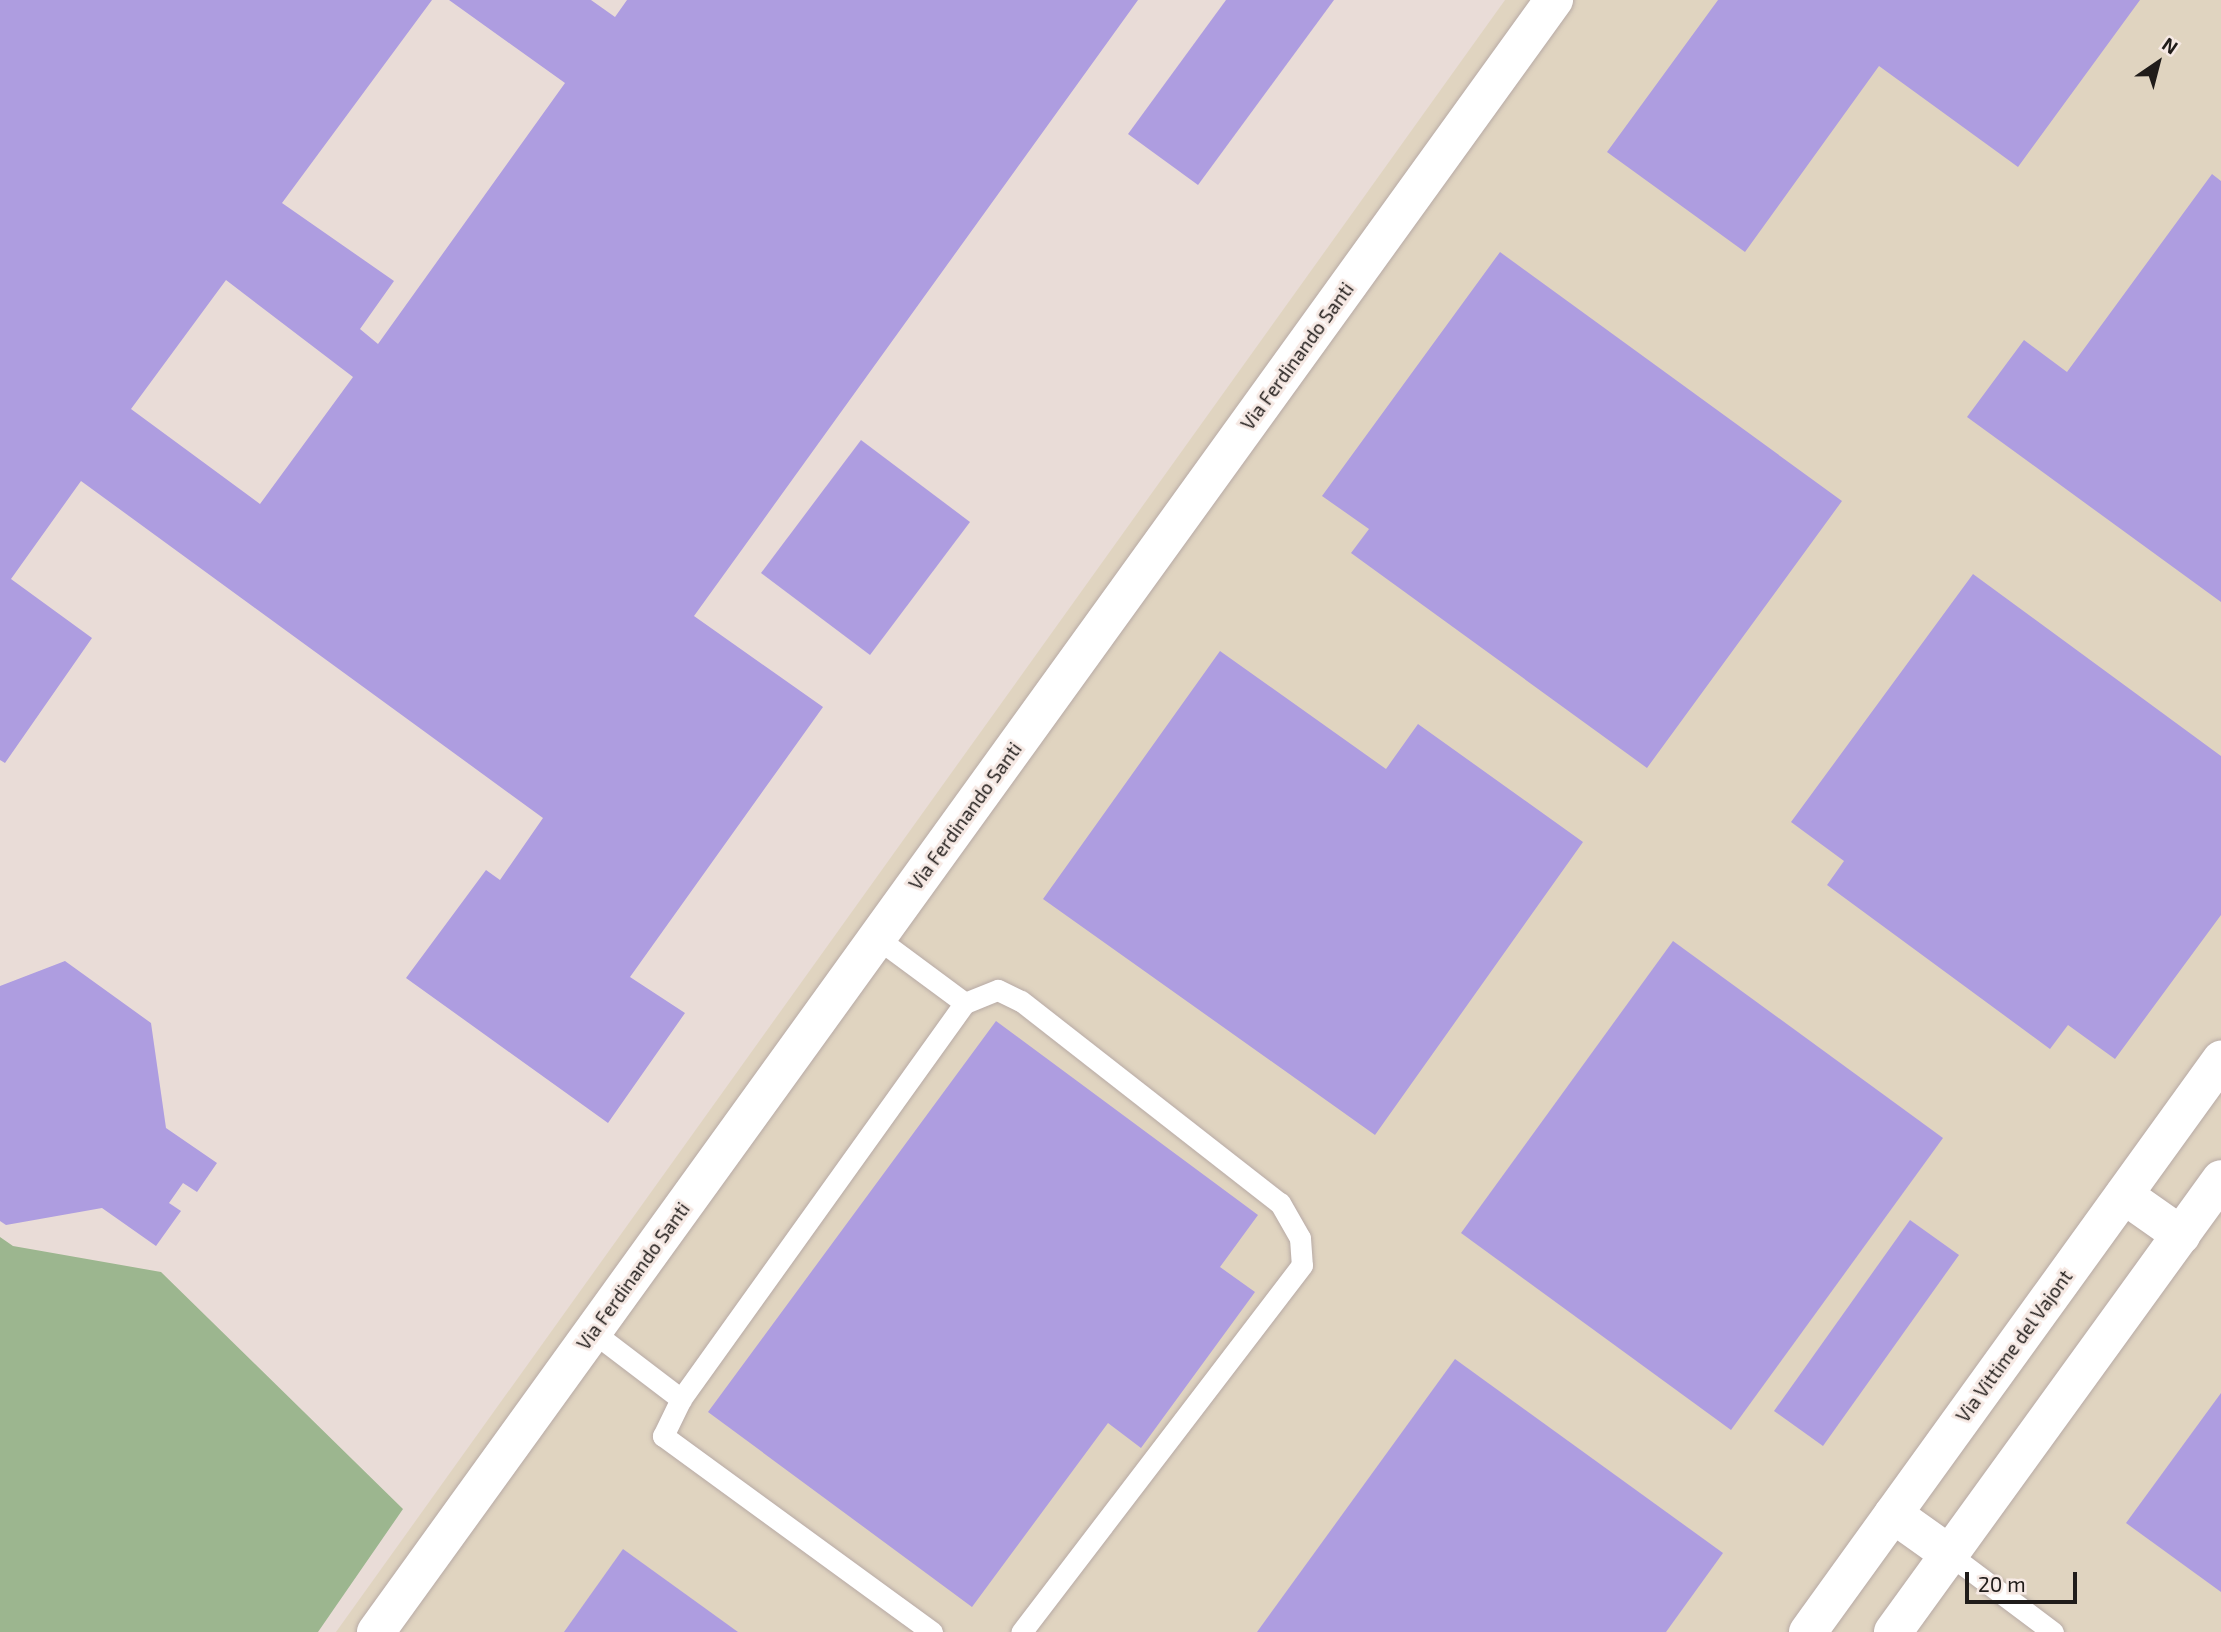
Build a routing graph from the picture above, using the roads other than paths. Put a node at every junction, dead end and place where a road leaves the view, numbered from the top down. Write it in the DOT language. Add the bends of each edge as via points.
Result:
graph roads {
  1 [pos="1554,0"];
  2 [pos="877,938"];
  3 [pos="965,1003"];
  4 [pos="2221,1060"];
  5 [pos="2221,1180"];
  6 [pos="2124,1195"];
  7 [pos="2181,1235"];
  8 [pos="593,1332"];
  9 [pos="681,1399"];
  10 [pos="1893,1514"];
  11 [pos="1949,1554"];
  12 [pos="376,1632"];
  13 [pos="932,1632"];
  14 [pos="1021,1632"];
  15 [pos="1808,1632"];
  16 [pos="1893,1632"];
  17 [pos="2053,1632"];
  1 -- 2 [label="street, Via Ferdinando Santi"];
  2 -- 3 [label="lane"];
  2 -- 8 [label="street, Via Ferdinando Santi"];
  3 -- 9 [label="lane"];
  3 -- 14 [label="lane" via="999,990 1021,1001 1280,1203 1300,1238 1302,1265"];
  4 -- 6 [label="street, Via Vittime del Vajont"];
  5 -- 7 [label="street"];
  6 -- 7 [label="street"];
  6 -- 10 [label="street, Via Vittime del Vajont"];
  7 -- 11 [label="street"];
  8 -- 9 [label="lane"];
  8 -- 12 [label="street, Via Ferdinando Santi"];
  9 -- 13 [label="lane" via="664,1427 669,1443"];
  10 -- 11 [label="street"];
  10 -- 15 [label="street, Via Vittime del Vajont"];
  11 -- 16 [label="street"];
  11 -- 17 [label="lane"];
}
